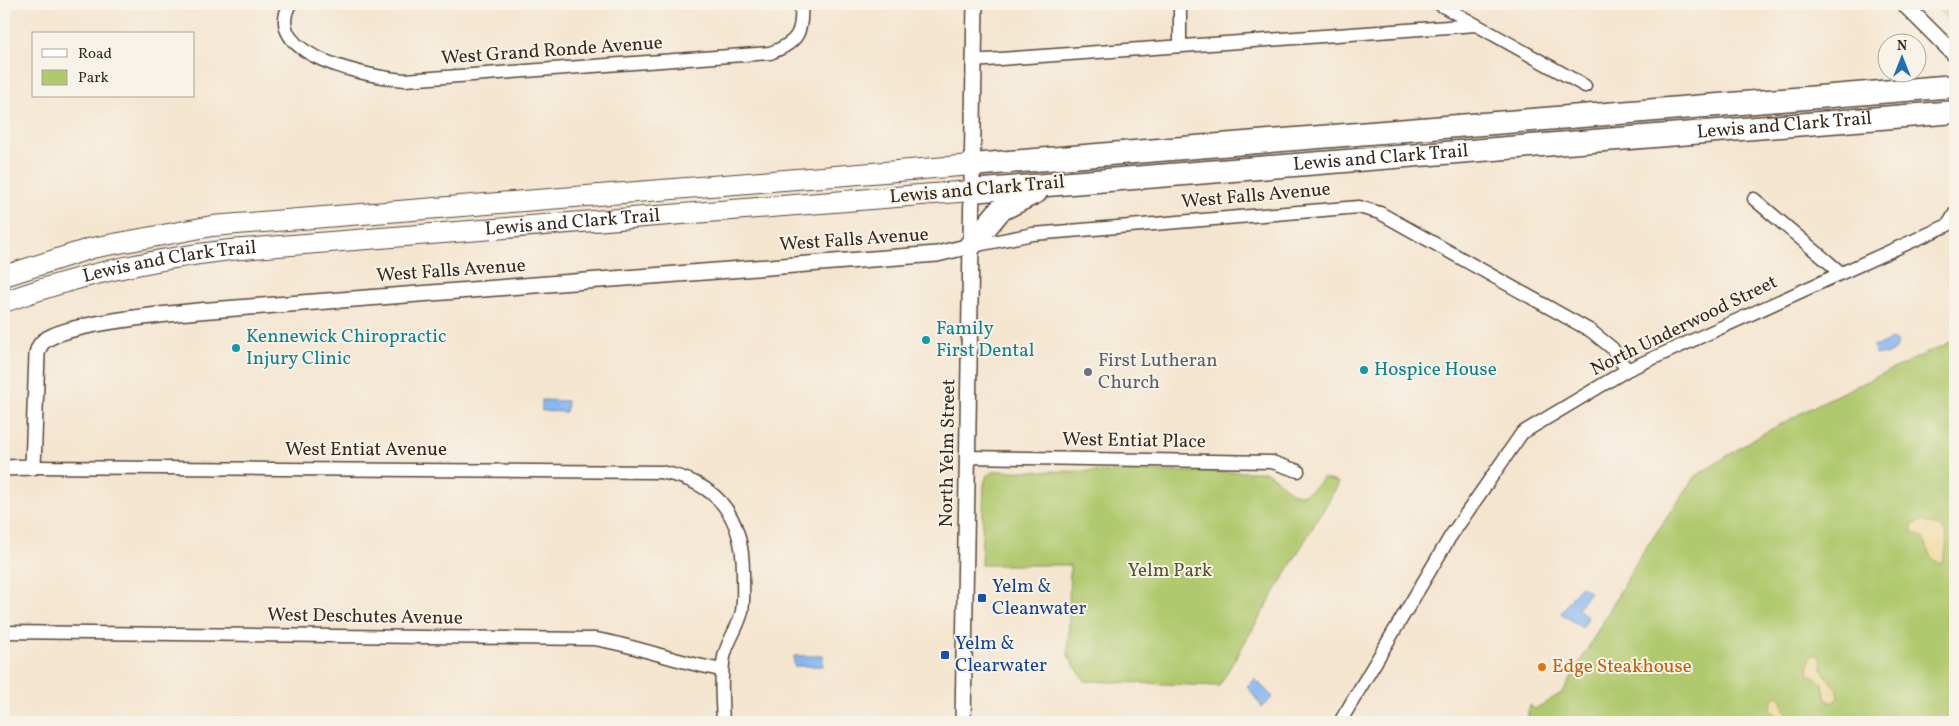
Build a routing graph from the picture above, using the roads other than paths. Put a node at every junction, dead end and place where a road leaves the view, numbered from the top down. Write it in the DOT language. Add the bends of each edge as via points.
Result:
graph roads {
  1 [pos="290,4"];
  2 [pos="801,4"];
  3 [pos="975,4"];
  4 [pos="1180,4"];
  5 [pos="1439,4"];
  6 [pos="1904,4"];
  7 [pos="1476,25"];
  8 [pos="1180,45"];
  9 [pos="1955,55"];
  10 [pos="973,61"];
  11 [pos="1585,86"];
  12 [pos="1955,86"];
  13 [pos="1955,112"];
  14 [pos="972,165"];
  15 [pos="1055,184"];
  16 [pos="971,191"];
  17 [pos="1754,199"];
  18 [pos="1955,213"];
  19 [pos="970,246"];
  20 [pos="1840,272"];
  21 [pos="4,276"];
  22 [pos="4,302"];
  23 [pos="1627,370"];
  24 [pos="968,457"];
  25 [pos="33,467"];
  26 [pos="4,468"];
  27 [pos="1298,471"];
  28 [pos="4,632"];
  29 [pos="722,670"];
  30 [pos="723,722"];
  31 [pos="964,722"];
  32 [pos="1340,722"];
  1 -- 2 [label="street, West Grand Ronde Avenue" via="285,16 287,28 296,43 310,52 349,70 379,77 430,79 770,53 782,49 799,33"];
  3 -- 10 [label="street, North Yelm Street"];
  4 -- 8 [label="street"];
  5 -- 7 [label="street"];
  6 -- 9 [label="street"];
  7 -- 8 [label="street"];
  7 -- 11 [label="street"];
  8 -- 10 [label="street"];
  10 -- 14 [label="street, North Yelm Street"];
  12 -- 14 [label="highway, Lewis and Clark Trail"];
  13 -- 15 [label="highway, Lewis and Clark Trail"];
  14 -- 16 [label="street, North Yelm Street"];
  14 -- 21 [label="highway, Lewis and Clark Trail" via="219,225 92,248"];
  15 -- 16 [label="highway, Lewis and Clark Trail"];
  15 -- 19 [label="highway" via="1006,205"];
  16 -- 19 [label="street, North Yelm Street"];
  16 -- 22 [label="highway, Lewis and Clark Trail" via="221,251 120,268"];
  17 -- 20 [label="street"];
  18 -- 20 [label="street, North Underwood Street" via="1948,225"];
  19 -- 23 [label="street, West Falls Avenue" via="1007,237 1359,208 1380,213 1565,315 1612,348"];
  19 -- 24 [label="street, North Yelm Street"];
  19 -- 25 [label="street, West Falls Avenue" via="937,254 174,313 72,330 50,337 40,345 36,360"];
  20 -- 23 [label="street, North Underwood Street"];
  23 -- 32 [label="street, North Underwood Street" via="1522,433 1450,537"];
  24 -- 27 [label="street, West Entiat Place" via="1272,462"];
  24 -- 31 [label="street, North Yelm Street"];
  25 -- 26 [label="street, West Entiat Avenue"];
  25 -- 29 [label="street, West Entiat Avenue" via="660,472 692,481 721,501 736,526 744,554 743,608 724,655"];
  28 -- 29 [label="street, West Deschutes Avenue" via="586,639 612,642 680,662"];
  29 -- 30 [label="street"];
}
